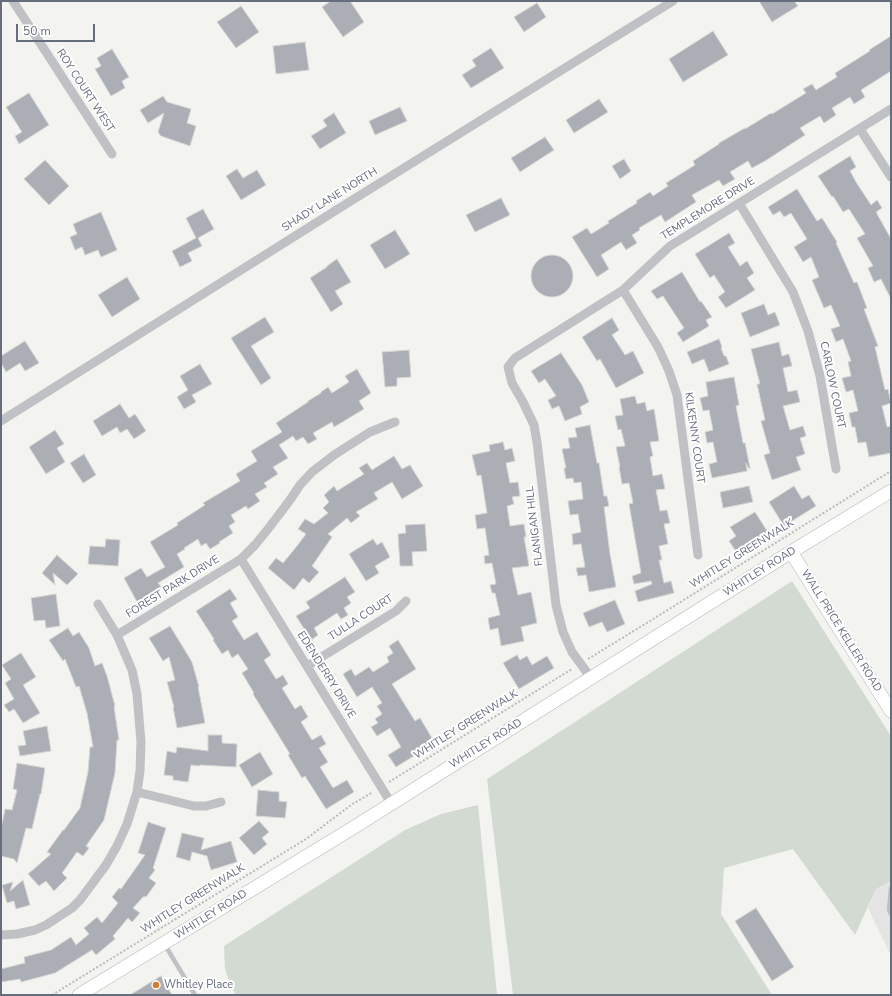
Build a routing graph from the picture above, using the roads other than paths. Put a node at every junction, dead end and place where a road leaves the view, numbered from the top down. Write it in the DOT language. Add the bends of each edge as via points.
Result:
graph roads {
  1 [pos="13,1"];
  2 [pos="673,1"];
  3 [pos="891,109"];
  4 [pos="860,129"];
  5 [pos="112,154"];
  6 [pos="891,177"];
  7 [pos="740,203"];
  8 [pos="623,290"];
  9 [pos="508,367"];
  10 [pos="1,421"];
  11 [pos="396,422"];
  12 [pos="836,469"];
  13 [pos="891,491"];
  14 [pos="791,552"];
  15 [pos="698,555"];
  16 [pos="240,559"];
  17 [pos="406,601"];
  18 [pos="98,604"];
  19 [pos="117,635"];
  20 [pos="306,666"];
  21 [pos="591,678"];
  22 [pos="891,711"];
  23 [pos="137,792"];
  24 [pos="221,802"];
  25 [pos="391,804"];
  26 [pos="891,888"];
  27 [pos="891,914"];
  28 [pos="1,935"];
  29 [pos="164,944"];
  30 [pos="80,995"];
  31 [pos="195,995"];
  1 -- 5 [label="street, ROY COURT WEST"];
  2 -- 10 [label="street, SHADY LANE NORTH"];
  3 -- 4 [label="street, TEMPLEMORE DRIVE"];
  4 -- 6 [label="street"];
  4 -- 7 [label="street, TEMPLEMORE DRIVE"];
  7 -- 8 [label="street, TEMPLEMORE DRIVE" via="670,246"];
  7 -- 12 [label="street, CARLOW COURT" via="793,292 808,331 820,376"];
  8 -- 9 [label="street, TEMPLEMORE DRIVE" via="515,358"];
  8 -- 15 [label="street, KILKENNY COURT" via="658,347 677,395"];
  9 -- 21 [label="street, FLANIGAN HILL" via="512,383 534,425 556,605 563,632 572,652"];
  11 -- 16 [label="street, FOREST PARK DRIVE" via="370,432 312,472 255,545"];
  13 -- 14 [label="street, WHITLEY ROAD"];
  14 -- 21 [label="street, WHITLEY ROAD"];
  14 -- 22 [label="street, WALL PRICE KELLER ROAD"];
  16 -- 19 [label="street, FOREST PARK DRIVE"];
  16 -- 20 [label="street, EDENDERRY DRIVE"];
  17 -- 20 [label="street, TULLA COURT" via="396,611"];
  18 -- 19 [label="street"];
  19 -- 23 [label="street" via="132,670 137,694 141,742"];
  20 -- 25 [label="street, EDENDERRY DRIVE"];
  21 -- 25 [label="street, WHITLEY ROAD"];
  23 -- 24 [label="street" via="194,806"];
  23 -- 28 [label="street" via="118,846 80,900 72,908 35,930"];
  25 -- 29 [label="street, WHITLEY ROAD"];
  26 -- 27 [label="lane"];
  29 -- 30 [label="street, WHITLEY ROAD"];
  29 -- 31 [label="lane"];
}
